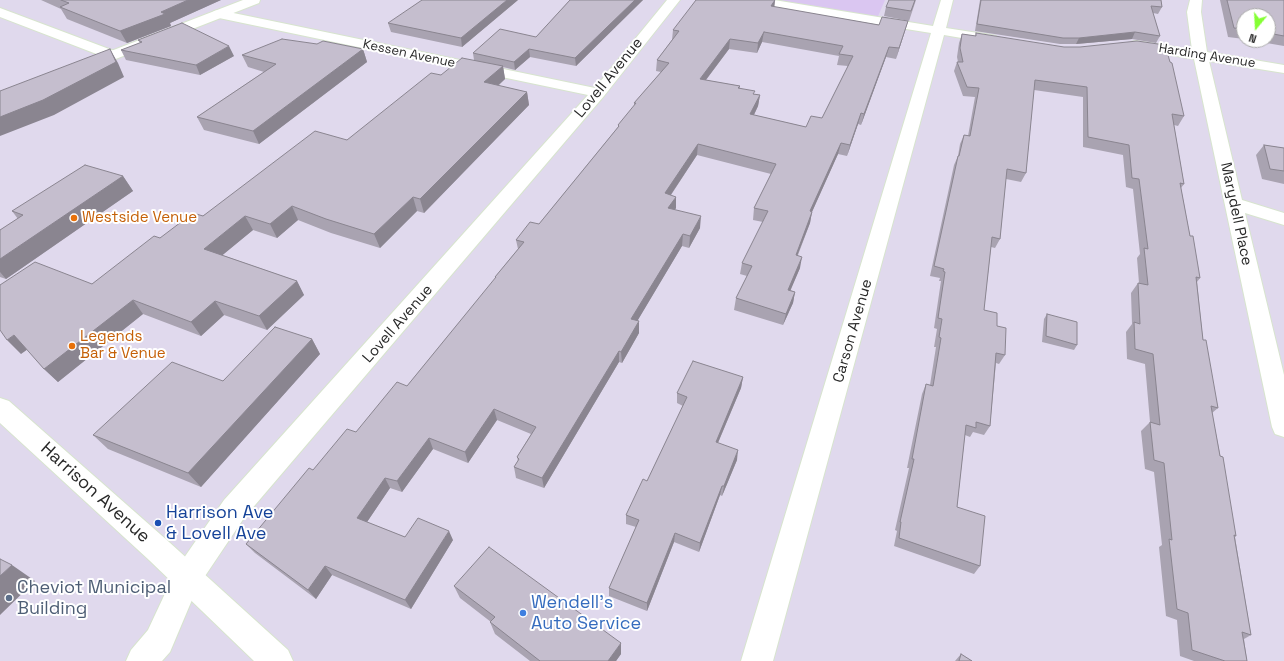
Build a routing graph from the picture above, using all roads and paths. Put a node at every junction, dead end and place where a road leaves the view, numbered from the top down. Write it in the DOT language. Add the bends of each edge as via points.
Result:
graph roads {
  1 [pos="254,0"];
  2 [pos="674,0"];
  3 [pos="750,0"];
  4 [pos="947,0"];
  5 [pos="1196,0"];
  6 [pos="0,12"];
  7 [pos="219,14"];
  8 [pos="938,31"];
  9 [pos="1007,42"];
  10 [pos="1125,44"];
  11 [pos="1200,54"];
  12 [pos="112,55"];
  13 [pos="1284,69"];
  14 [pos="72,71"];
  15 [pos="599,93"];
  16 [pos="1234,204"];
  17 [pos="1284,219"];
  18 [pos="0,408"];
  19 [pos="1284,427"];
  20 [pos="187,578"];
  21 [pos="142,661"];
  22 [pos="276,661"];
  23 [pos="757,661"];
  1 -- 7 [label="street"];
  2 -- 15 [label="street, Lovell Avenue"];
  3 -- 8 [label="street"];
  4 -- 8 [label="street, Carson Avenue"];
  5 -- 11 [label="street, Marydell Place" via="1194,12"];
  6 -- 12 [label="street"];
  7 -- 12 [label="street"];
  7 -- 15 [label="street, Kessen Avenue"];
  8 -- 9 [label="street"];
  8 -- 23 [label="street, Carson Avenue"];
  10 -- 11 [label="street, Harding Avenue"];
  11 -- 13 [label="street, Harding Avenue"];
  11 -- 16 [label="street, Marydell Place"];
  12 -- 14 [label="street"];
  15 -- 20 [label="street, Lovell Avenue" via="234,509"];
  16 -- 17 [label="street"];
  16 -- 19 [label="street, Marydell Place"];
  18 -- 20 [label="street, Harrison Avenue"];
  20 -- 21 [label="street, Lovell Avenue" via="158,641"];
  20 -- 22 [label="street, Harrison Avenue"];
}
